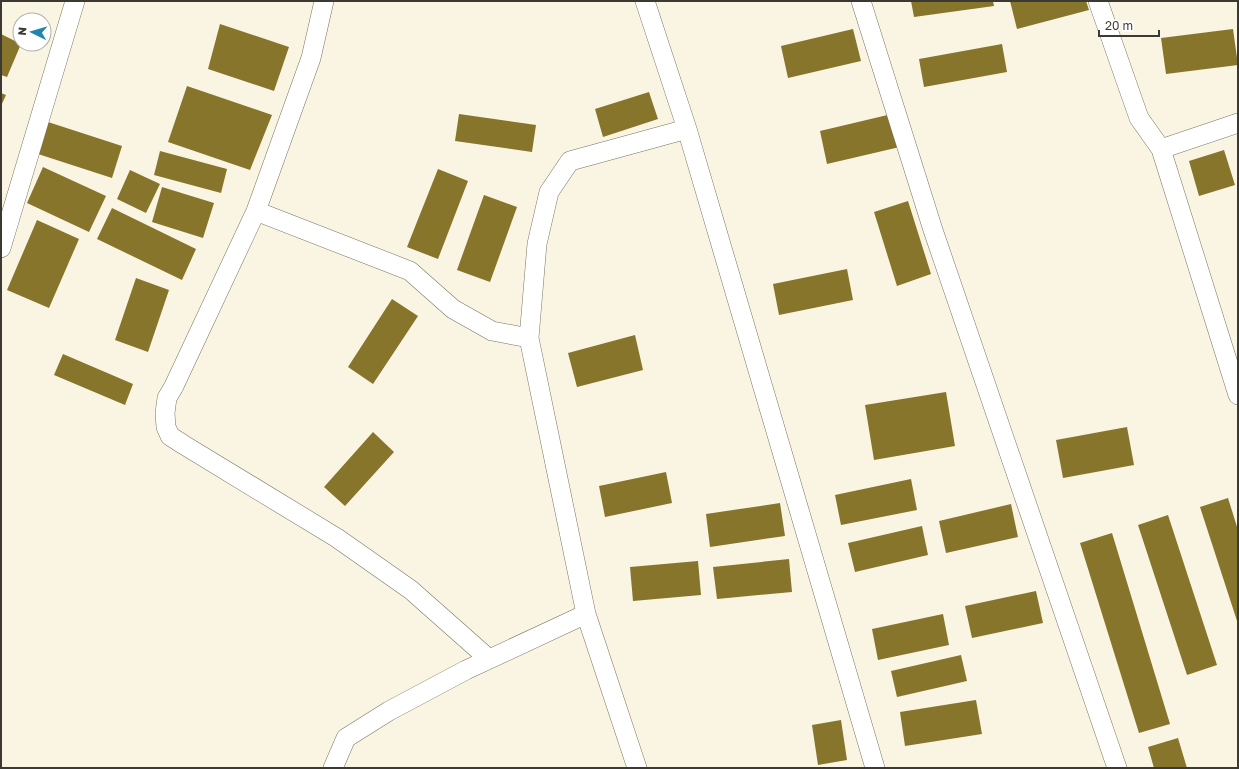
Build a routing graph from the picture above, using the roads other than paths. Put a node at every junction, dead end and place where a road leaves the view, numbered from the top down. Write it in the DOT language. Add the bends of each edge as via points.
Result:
graph roads {
  1 [pos="75,1"];
  2 [pos="324,1"];
  3 [pos="645,1"];
  4 [pos="861,1"];
  5 [pos="1098,1"];
  6 [pos="1238,123"];
  7 [pos="687,129"];
  8 [pos="1161,149"];
  9 [pos="256,211"];
  10 [pos="1,248"];
  11 [pos="529,338"];
  12 [pos="1238,395"];
  13 [pos="586,614"];
  14 [pos="489,659"];
  15 [pos="333,768"];
  16 [pos="637,768"];
  17 [pos="875,768"];
  18 [pos="1117,768"];
  1 -- 10 [label="street"];
  2 -- 9 [label="street" via="311,58"];
  3 -- 7 [label="street"];
  4 -- 18 [label="street" via="933,230"];
  5 -- 8 [label="street" via="1139,118"];
  6 -- 8 [label="street"];
  7 -- 11 [label="street" via="570,161 549,192 538,236"];
  7 -- 17 [label="street"];
  8 -- 12 [label="street"];
  9 -- 11 [label="street" via="410,271 452,309 492,331"];
  9 -- 14 [label="street" via="167,398 166,427 170,436 337,538 411,590"];
  11 -- 13 [label="street"];
  13 -- 14 [label="street"];
  13 -- 16 [label="street"];
  14 -- 15 [label="street" via="389,710 346,738"];
}
